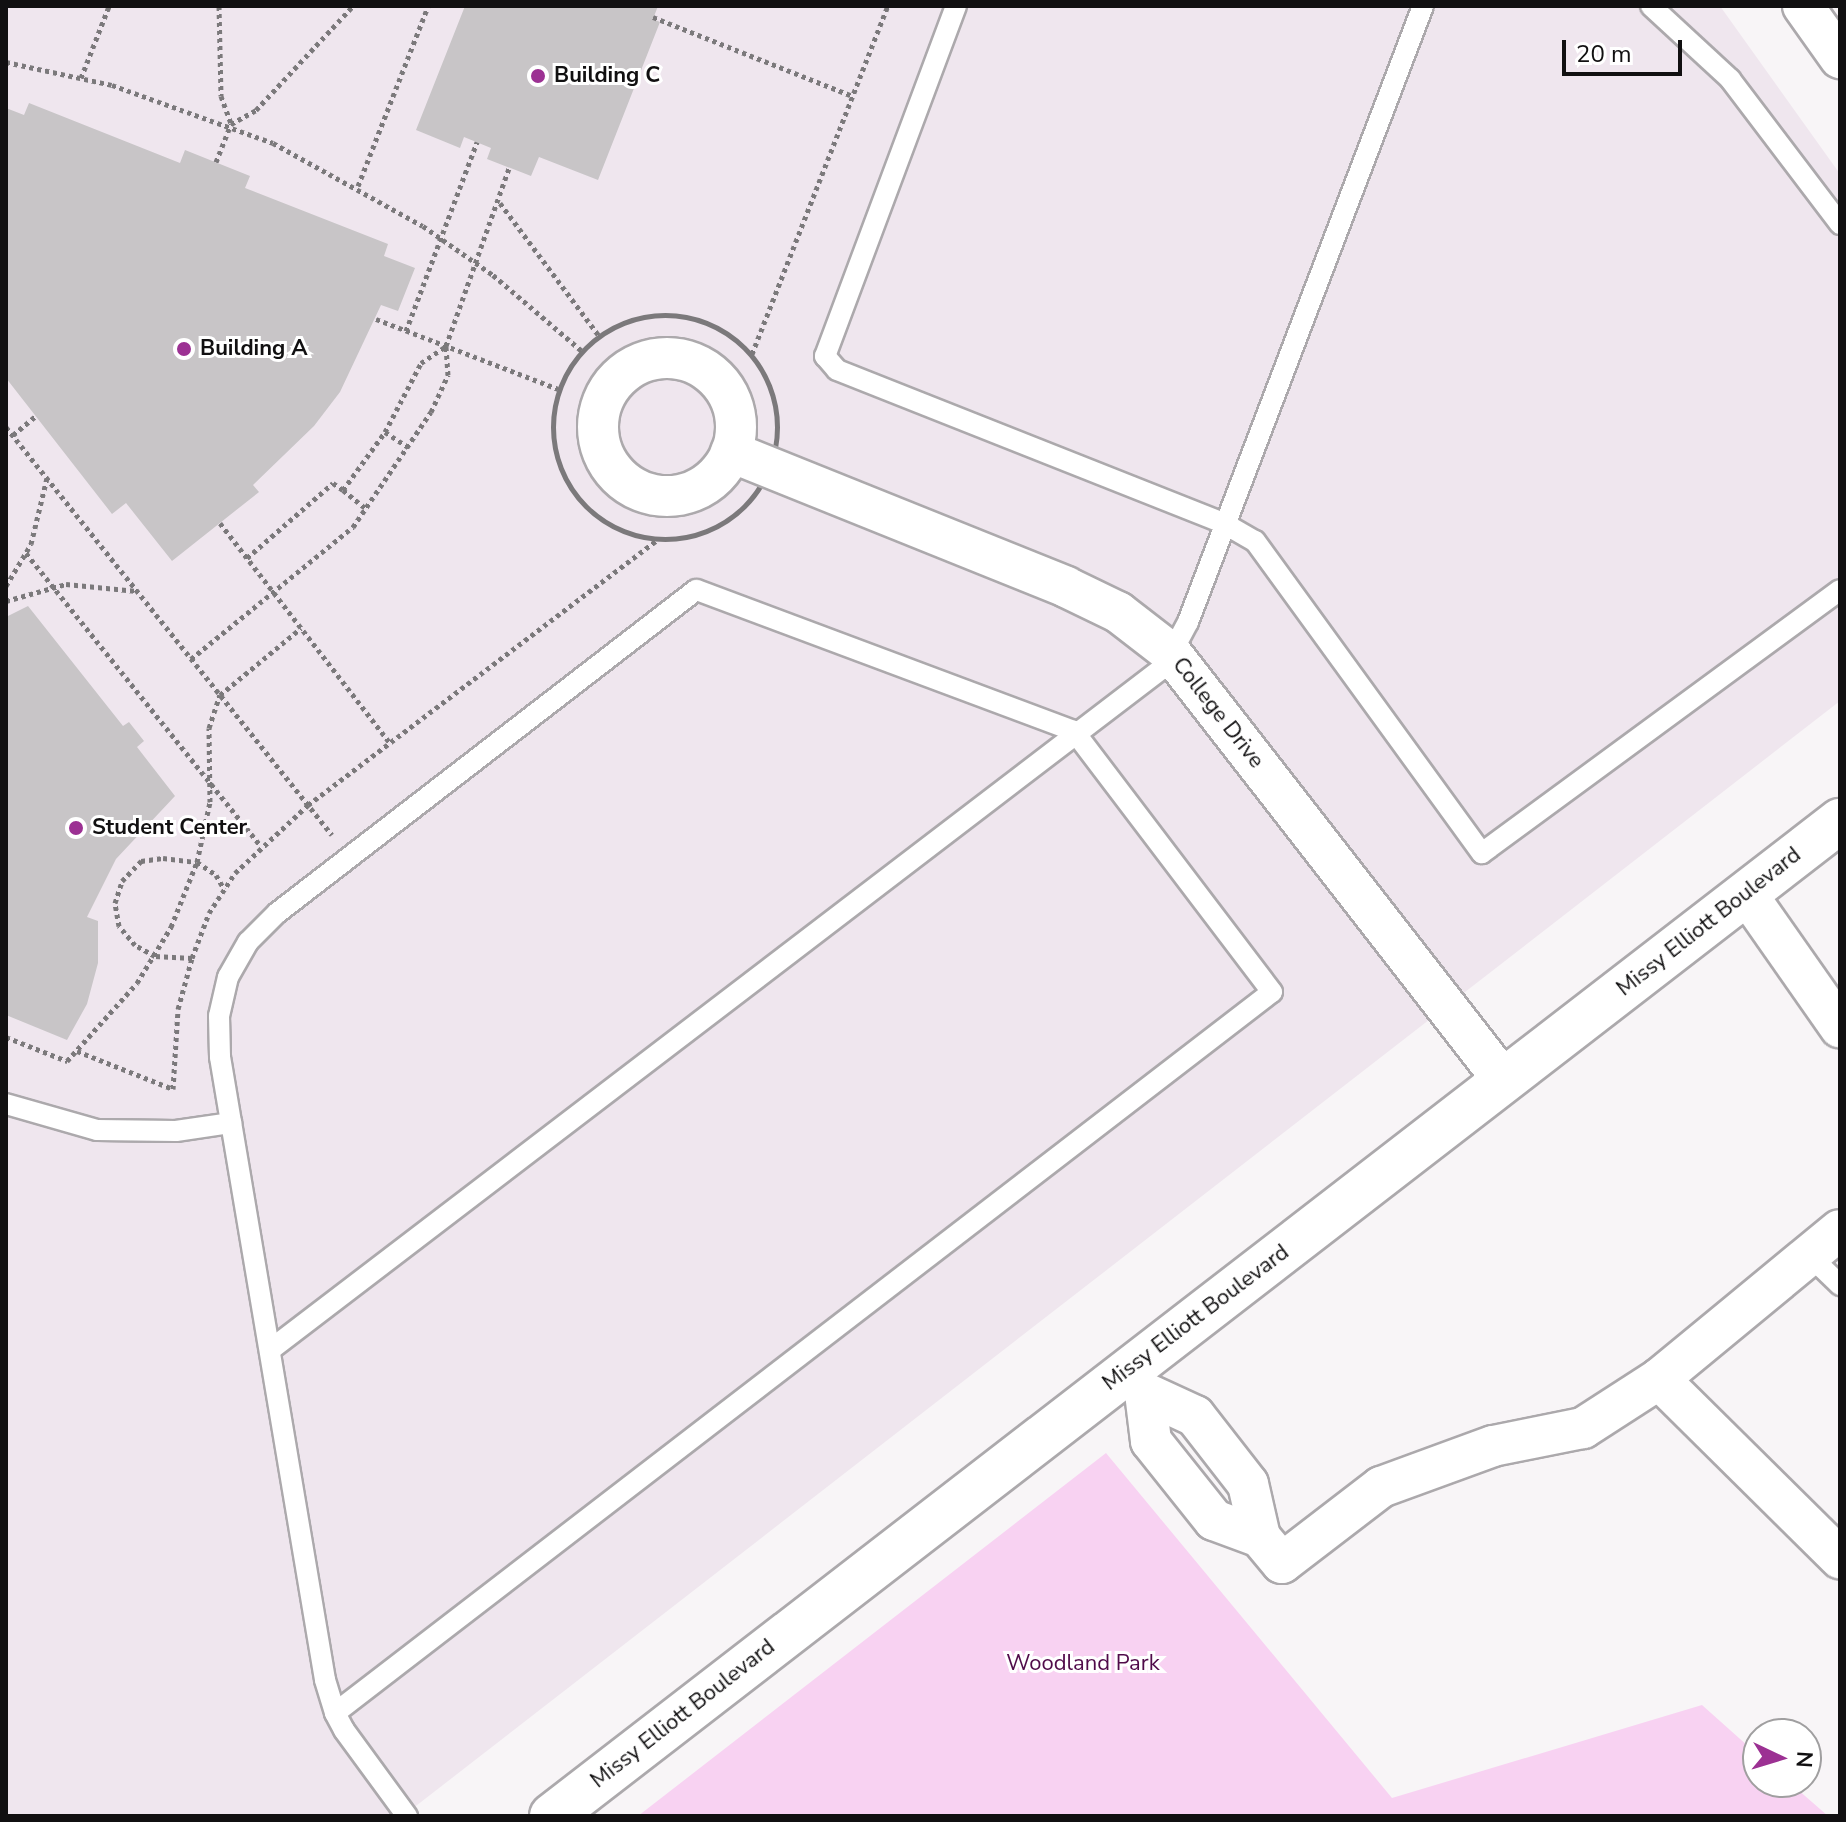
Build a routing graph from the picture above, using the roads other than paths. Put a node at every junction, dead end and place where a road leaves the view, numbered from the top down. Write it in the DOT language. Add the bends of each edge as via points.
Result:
graph roads {
  1 [pos="956,6"];
  2 [pos="1651,6"];
  3 [pos="1419,7"];
  4 [pos="1840,224"];
  5 [pos="731,452"];
  6 [pos="1225,524"];
  7 [pos="1840,590"];
  8 [pos="1171,653"];
  9 [pos="1074,731"];
  10 [pos="1840,821"];
  11 [pos="1746,893"];
  12 [pos="1840,1027"];
  13 [pos="1504,1081"];
  14 [pos="6,1104"];
  15 [pos="231,1123"];
  16 [pos="1840,1230"];
  17 [pos="1810,1256"];
  18 [pos="1840,1285"];
  19 [pos="270,1350"];
  20 [pos="1659,1379"];
  21 [pos="1137,1381"];
  22 [pos="1840,1558"];
  23 [pos="335,1713"];
  24 [pos="407,1816"];
  25 [pos="552,1816"];
  1 -- 6 [label="lane" via="825,356 837,370"];
  2 -- 4 [label="lane" via="1730,79"];
  3 -- 6 [label="lane"];
  5 -- 8 [label="street, College Drive" via="1066,587 1118,612"];
  6 -- 7 [label="lane" via="1255,541 1482,853"];
  6 -- 8 [label="lane"];
  8 -- 9 [label="lane" via="1164,667"];
  8 -- 13 [label="street, College Drive"];
  9 -- 15 [label="lane" via="696,590 277,913 248,942 228,977 219,1016"];
  9 -- 19 [label="lane"];
  9 -- 23 [label="lane" via="1272,992"];
  10 -- 11 [label="street, Missy Elliott Boulevard"];
  11 -- 12 [label="street"];
  11 -- 13 [label="street, Missy Elliott Boulevard"];
  13 -- 21 [label="street, Missy Elliott Boulevard"];
  14 -- 15 [label="lane" via="97,1130 176,1131"];
  15 -- 19 [label="lane"];
  16 -- 17 [label="street"];
  17 -- 18 [label="lane"];
  17 -- 20 [label="street"];
  19 -- 23 [label="lane"];
  20 -- 21 [label="street" via="1583,1428 1493,1446 1381,1487 1271,1550 1248,1484 1195,1416"];
  20 -- 22 [label="street"];
  21 -- 25 [label="street, Missy Elliott Boulevard"];
  23 -- 24 [label="lane"];
}
